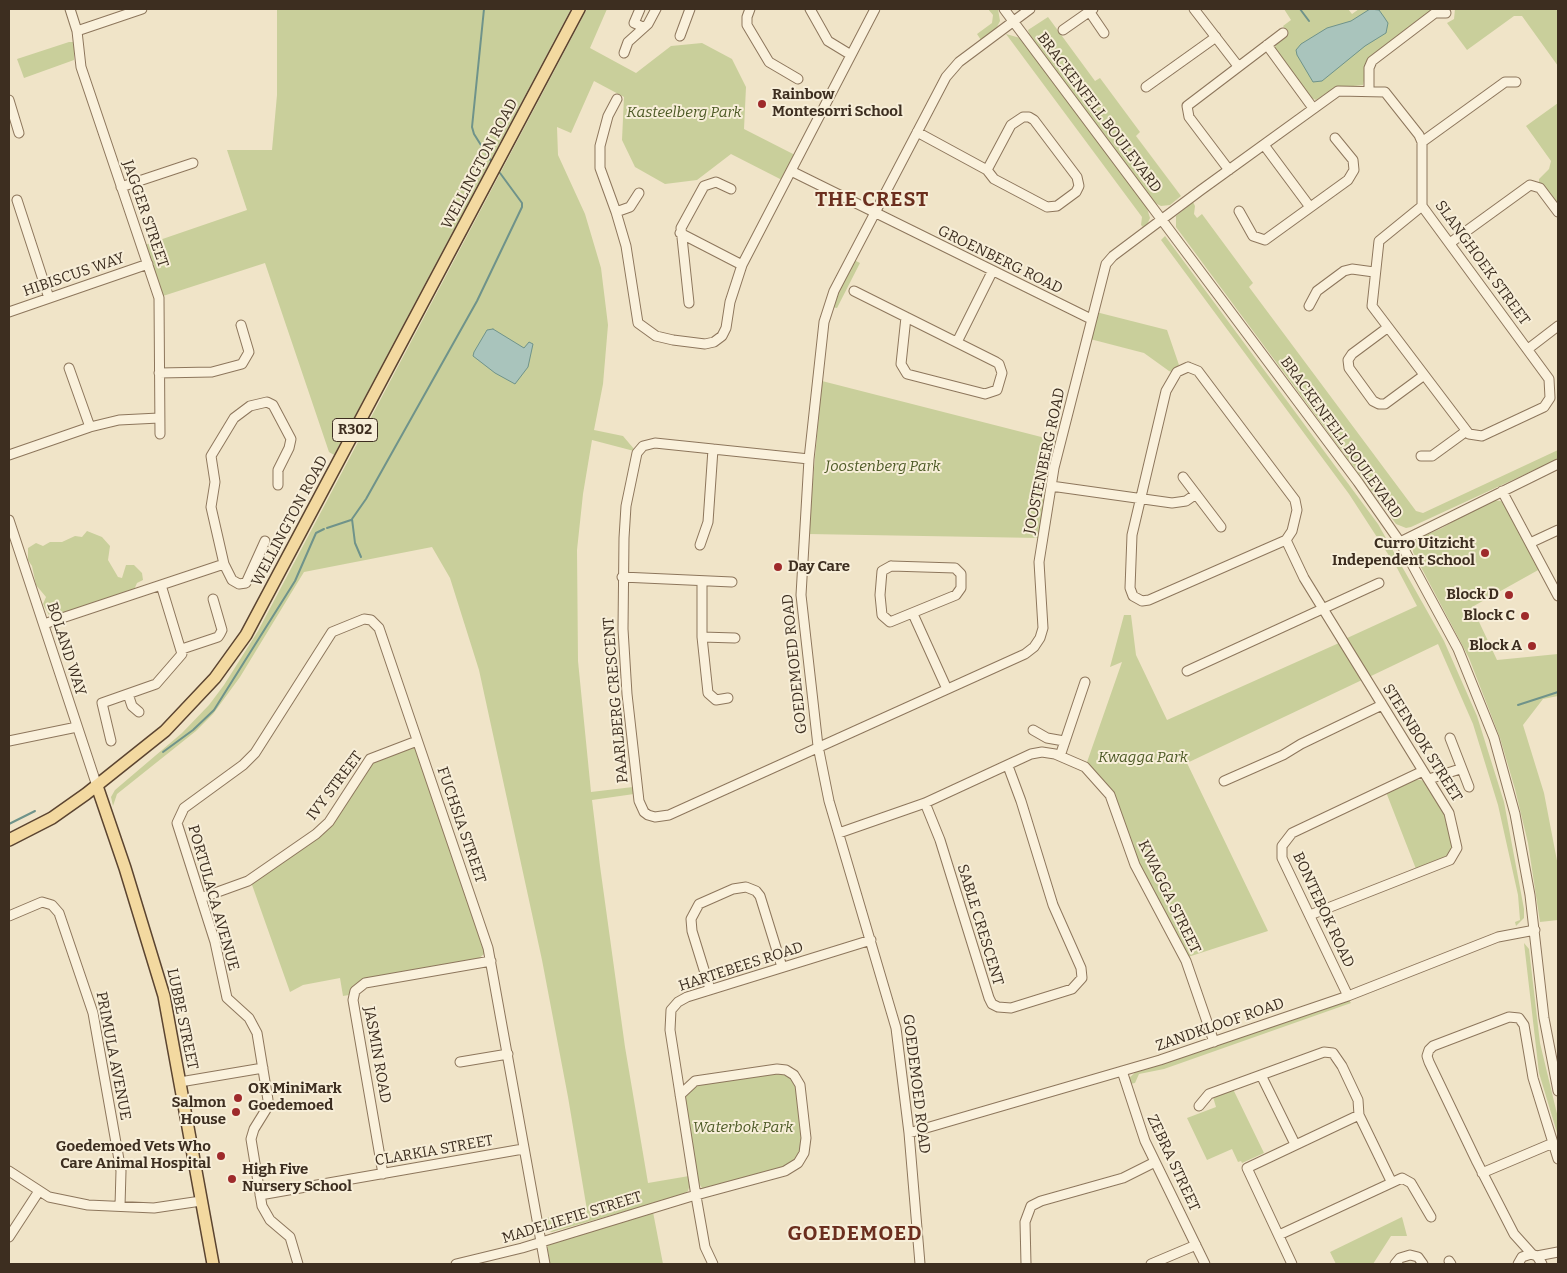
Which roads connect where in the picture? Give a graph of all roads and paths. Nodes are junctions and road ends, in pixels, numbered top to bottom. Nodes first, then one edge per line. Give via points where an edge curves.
1 (70, 9) edge
2 (142, 9) edge
3 (579, 9) edge
4 (640, 9) edge
5 (656, 9) edge
6 (690, 9) edge
7 (750, 9) edge
8 (810, 9) edge
9 (875, 9) edge
10 (1004, 9) edge
11 (1026, 9) edge
12 (1194, 9) edge
13 (1091, 10) edge
14 (1446, 13) dead end
15 (1014, 21) junction
16 (643, 27) junction
17 (77, 30) junction
18 (1063, 30) dead end
19 (1104, 32) dead end
20 (1283, 33) dead end
21 (680, 36) dead end
22 (1216, 38) junction
23 (1267, 45) junction
24 (624, 53) dead end
25 (851, 55) junction
26 (1238, 66) junction
27 (798, 79) dead end
28 (1516, 82) dead end
29 (1146, 88) dead end
30 (1369, 90) junction
31 (617, 99) dead end
32 (9, 100) edge
33 (1313, 108) junction
34 (20, 132) dead end
35 (917, 132) junction
36 (1335, 138) dead end
37 (1422, 142) junction
38 (1264, 145) junction
39 (193, 163) dead end
40 (987, 170) junction
41 (1228, 170) junction
42 (791, 171) junction
43 (122, 187) junction
44 (731, 190) dead end
45 (638, 193) dead end
46 (17, 200) dead end
47 (1422, 206) junction
48 (1310, 207) junction
49 (1239, 211) dead end
50 (616, 212) junction
51 (1558, 212) edge
52 (874, 213) junction
53 (1162, 220) junction
54 (680, 233) junction
55 (1450, 243) junction
56 (148, 264) junction
57 (742, 265) junction
58 (992, 272) junction
59 (1374, 272) junction
60 (854, 291) dead end
61 (49, 298) junction
62 (689, 302) dead end
63 (1309, 306) dead end
64 (9, 312) edge
65 (906, 317) junction
66 (1091, 319) junction
67 (241, 325) dead end
68 (1558, 326) edge
69 (1387, 328) junction
70 (957, 342) junction
71 (1528, 349) junction
72 (69, 368) dead end
73 (159, 373) junction
74 (1423, 376) junction
75 (1554, 402) edge
76 (159, 418) junction
77 (90, 427) junction
78 (1465, 432) junction
79 (160, 434) dead end
80 (713, 449) junction
81 (9, 456) edge
82 (1421, 456) dead end
83 (809, 460) junction
84 (1558, 464) edge
85 (1183, 477) dead end
86 (278, 486) dead end
87 (1051, 486) junction
88 (1502, 490) junction
89 (1196, 494) junction
90 (1141, 497) junction
91 (9, 520) edge
92 (1221, 527) dead end
93 (1558, 530) edge
94 (1286, 540) junction
95 (265, 541) dead end
96 (1400, 542) junction
97 (1530, 543) junction
98 (700, 545) dead end
99 (224, 564) junction
100 (622, 577) junction
101 (702, 581) junction
102 (732, 582) dead end
103 (1379, 583) dead end
104 (161, 585) junction
105 (1558, 596) edge
106 (213, 599) dead end
107 (1322, 609) junction
108 (913, 614) junction
109 (364, 619) joint
110 (44, 624) junction
111 (702, 637) junction
112 (735, 638) dead end
113 (182, 649) junction
114 (1187, 671) dead end
115 (1085, 682) dead end
116 (947, 689) junction
117 (128, 694) junction
118 (728, 698) dead end
119 (1382, 705) junction
120 (139, 712) dead end
121 (77, 727) junction
122 (1033, 730) dead end
123 (1450, 738) dead end
124 (9, 741) edge
125 (112, 741) dead end
126 (417, 741) junction
127 (1064, 741) junction
128 (818, 746) junction
129 (1060, 756) junction
130 (1008, 766) junction
131 (1460, 768) junction
132 (1423, 771) junction
133 (1428, 780) junction
134 (1224, 781) dead end
135 (97, 786) junction
136 (1469, 787) dead end
137 (925, 803) junction
138 (839, 833) junction
139 (9, 840) edge
140 (201, 898) junction
141 (1310, 915) junction
142 (9, 916) edge
143 (1535, 930) junction
144 (871, 940) junction
145 (491, 961) junction
146 (782, 967) junction
147 (710, 989) junction
148 (1348, 996) junction
149 (1214, 1042) junction
150 (508, 1054) junction
151 (460, 1062) dead end
152 (263, 1068) junction
153 (1122, 1071) junction
154 (1261, 1075) junction
155 (180, 1082) junction
156 (1558, 1091) edge
157 (680, 1095) junction
158 (1199, 1106) dead end
159 (1359, 1115) junction
160 (909, 1132) junction
161 (1552, 1143) junction
162 (1295, 1144) junction
163 (523, 1149) junction
164 (1558, 1159) edge
165 (1155, 1162) junction
166 (9, 1172) edge
167 (1482, 1173) junction
168 (383, 1174) junction
169 (1391, 1181) junction
170 (38, 1191) junction
171 (260, 1196) junction
172 (696, 1196) junction
173 (201, 1201) junction
174 (120, 1206) junction
175 (1431, 1216) dead end
176 (1514, 1234) junction
177 (1279, 1235) junction
178 (9, 1236) edge
179 (541, 1242) junction
180 (1196, 1245) junction
181 (1558, 1253) edge
182 (1537, 1258) edge
183 (1518, 1262) edge
184 (213, 1264) edge
185 (298, 1264) edge
186 (456, 1264) edge
187 (545, 1264) edge
188 (713, 1264) edge
189 (920, 1264) edge
190 (1026, 1264) edge
191 (1151, 1264) edge
192 (1205, 1264) edge
193 (1292, 1264) edge
194 (1395, 1264) edge
195 (1423, 1264) edge
196 (1547, 1264) edge

1 - 17 street, JAGGER STREET
2 - 17 street
3 - 135 main road, WELLINGTON ROAD / R302 via 246,635 215,678 182,714
4 - 16 street via 634,23
5 - 16 street
6 - 21 street
7 - 27 street via 747,25 769,62
8 - 25 street via 828,41
9 - 25 street
10 - 15 street, BRACKENFELL BOULEVARD
11 - 15 street, GOEDEMOED ROAD
12 - 22 street
13 - 18 street
13 - 19 street
14 - 30 street via 1435,13 1372,61 1368,68
15 - 35 street, GOEDEMOED ROAD via 954,67
15 - 53 street, BRACKENFELL BOULEVARD
16 - 24 street via 628,42
17 - 43 street, JAGGER STREET via 81,67
20 - 23 street
22 - 26 street
22 - 29 street
23 - 26 street
23 - 33 street
25 - 42 street
26 - 41 street via 1190,102 1186,109
28 - 37 street via 1505,82
30 - 33 street via 1338,91
30 - 37 street via 1388,94
31 - 50 street via 608,116 600,146 600,168
32 - 34 street
33 - 38 street
35 - 40 street
35 - 52 street, GOEDEMOED ROAD
36 - 48 street via 1352,158 1353,174
37 - 47 street, SLANGHOEK STREET
38 - 41 street
38 - 48 street
39 - 43 street
40 - 40 street via 994,179 1049,208 1059,205 1079,186 1078,177 1029,117 1011,125
41 - 53 street, JOOSTENBERG ROAD
42 - 52 street, GROENBERG ROAD
42 - 57 street
43 - 56 street, JAGGER STREET
44 - 54 street via 716,182 704,186
45 - 50 street via 630,207
46 - 61 street
47 - 55 street, SLANGHOEK STREET
47 - 59 street via 1380,239
48 - 49 street via 1262,240 1253,236
50 - 57 street via 626,246 637,320 640,326 656,336 705,344 718,340 726,328 730,302
51 - 55 street via 1540,188 1530,185
52 - 58 street, GROENBERG ROAD
52 - 83 street, GOEDEMOED ROAD via 826,313
53 - 66 street, JOOSTENBERG ROAD via 1106,264
53 - 96 street, BRACKENFELL BOULEVARD
54 - 57 street
54 - 62 street
55 - 71 street, SLANGHOEK STREET
56 - 61 street, HIBISCUS WAY
56 - 73 street, JAGGER STREET via 160,303
58 - 66 street, GROENBERG ROAD
58 - 70 street
59 - 63 street via 1344,271 1317,292
59 - 69 street via 1371,304
60 - 65 street
61 - 64 street, HIBISCUS WAY
65 - 70 street
65 - 70 street via 901,364 904,372 986,394 995,392 1002,375 1001,366
66 - 87 street, JOOSTENBERG ROAD
67 - 73 street via 249,352 242,364 212,372
68 - 71 street
69 - 74 street
69 - 74 street via 1349,358 1349,368 1363,388 1375,402 1385,404
71 - 75 street, SLANGHOEK STREET via 1550,380
72 - 77 street
73 - 76 street, JAGGER STREET
74 - 78 street
75 - 78 street via 1482,436
76 - 77 street via 119,420
76 - 79 street, JAGGER STREET
77 - 81 street
78 - 82 street via 1432,456
80 - 83 street, PAARLBERG CRESCENT
80 - 98 street via 708,522
80 - 100 street, PAARLBERG CRESCENT via 651,443 639,450 626,506
83 - 128 street, GOEDEMOED ROAD via 801,595
84 - 88 street
85 - 89 street
86 - 99 street via 278,470 291,439 272,405 267,402 250,406 234,418 211,456 215,482 211,507
87 - 90 street
87 - 116 street, JOOSTENBERG ROAD via 1039,562 1043,622 1040,638 1025,654
88 - 96 street
88 - 97 street
89 - 90 street via 1186,501 1172,503
89 - 92 street
90 - 94 street via 1131,544 1130,588 1133,596 1142,601
90 - 94 street via 1168,388 1178,370 1192,367 1295,500 1297,513
91 - 110 street, BOLAND WAY
93 - 97 street
94 - 107 street, STEENBOK STREET
95 - 99 street via 246,583 232,580
96 - 143 street, BRACKENFELL BOULEVARD via 1458,649 1494,738 1519,831
97 - 105 street
99 - 104 street
100 - 101 street
100 - 128 street, PAARLBERG CRESCENT via 626,686 639,801 644,812 655,817 669,814
101 - 102 street
101 - 111 street
103 - 107 street
104 - 110 street
104 - 113 street
106 - 113 street via 220,634
107 - 114 street
107 - 119 street, STEENBOK STREET
108 - 108 street via 893,623 884,618 880,595 885,568 959,570 962,586 958,593
108 - 116 street
109 - 126 street, FUCHSIA STREET via 371,620 379,628
109 - 140 street, PORTULACA AVENUE via 332,632 249,760 180,814 177,829
110 - 121 street, BOLAND WAY
111 - 112 street
111 - 118 street via 708,693 713,699
113 - 117 street via 181,657 160,682
115 - 127 street
116 - 128 street, JOOSTENBERG ROAD
117 - 120 street via 132,706
117 - 125 street via 102,703
119 - 132 street, STEENBOK STREET
119 - 134 street
121 - 124 street
121 - 135 street, BOLAND WAY
122 - 127 street via 1047,738
123 - 131 street
126 - 140 street, IVY STREET via 370,759 328,822 316,834 248,881
126 - 145 street, FUCHSIA STREET
127 - 129 street
128 - 138 street, GOEDEMOED ROAD via 822,775
129 - 130 street, KWAGGA STREET via 1042,752 1031,754
129 - 149 street, KWAGGA STREET via 1085,767 1110,796 1135,865 1186,961
130 - 137 street, KWAGGA STREET
130 - 137 street, SABLE CRESCENT via 1053,905 1080,968 1082,978 1072,989 1010,1008 992,1004
131 - 133 street
131 - 136 street
132 - 133 street, STEENBOK STREET
132 - 141 street, BONTEBOK ROAD via 1297,831 1285,840 1282,858
133 - 141 street, STEENBOK STREET via 1452,819 1457,848 1453,858
135 - 139 main road, WELLINGTON ROAD / R302 via 52,818
135 - 155 main road, LUBBE STREET via 158,971
137 - 138 street, KWAGGA STREET
138 - 144 street, GOEDEMOED ROAD
140 - 152 street, PORTULACA AVENUE via 227,998 253,1022
141 - 148 street, BONTEBOK ROAD
142 - 174 street, PRIMULA AVENUE via 42,902 52,905 60,913 93,1013 121,1171
143 - 148 street, ZANDKLOOF ROAD via 1498,936
143 - 156 street, BRACKENFELL BOULEVARD via 1547,1035
144 - 146 street, HARTEBEES ROAD
144 - 160 street, GOEDEMOED ROAD via 896,1028
145 - 150 street, FUCHSIA STREET
145 - 168 street, JASMIN ROAD via 365,983 354,990 353,1000
146 - 147 street, HARTEBEES ROAD
146 - 147 street via 760,896 746,887 733,889 699,904 691,919
147 - 157 street, HARTEBEES ROAD via 682,999 674,1005 669,1016
148 - 149 street, ZANDKLOOF ROAD
149 - 153 street, ZANDKLOOF ROAD
150 - 151 street
150 - 163 street, FUCHSIA STREET
152 - 155 street
152 - 171 street, PORTULACA AVENUE via 268,1104 251,1140
153 - 160 street, ZANDKLOOF ROAD
153 - 165 street, ZEBRA STREET via 1137,1121
154 - 158 street via 1209,1094
154 - 159 street via 1330,1052 1337,1056 1358,1100
154 - 162 street
155 - 173 main road, LUBBE STREET
157 - 172 street, HARTEBEES ROAD
157 - 172 street, MADELIEFIE STREET via 695,1081 777,1069 791,1072 800,1086 806,1143 802,1158 790,1169
159 - 162 street
159 - 169 street
160 - 189 street, GOEDEMOED ROAD
161 - 164 street
161 - 167 street
161 - 167 street via 1533,1078 1524,1025 1519,1018 1509,1017 1434,1046 1427,1059
162 - 177 street via 1246,1168
163 - 168 street, CLARKIA STREET
163 - 179 street, FUCHSIA STREET
165 - 180 street, ZEBRA STREET
165 - 190 street via 1123,1178 1031,1206 1025,1222
166 - 170 street
167 - 176 street
168 - 171 street, CLARKIA STREET
169 - 175 street via 1402,1178 1409,1181
169 - 177 street
170 - 174 street via 59,1200
170 - 178 street
171 - 185 street, PORTULACA AVENUE via 266,1215 292,1241
172 - 179 street, MADELIEFIE STREET
172 - 188 street, HARTEBEES ROAD via 705,1247
173 - 174 street via 154,1208
173 - 184 main road, LUBBE STREET
176 - 182 street
176 - 183 street
177 - 193 street
179 - 186 street, MADELIEFIE STREET
179 - 187 street, FUCHSIA STREET
180 - 191 street
180 - 192 street, ZEBRA STREET
181 - 182 street
181 - 196 street
182 - 183 street via 1526,1255
194 - 195 street via 1400,1258 1410,1255 1418,1257

